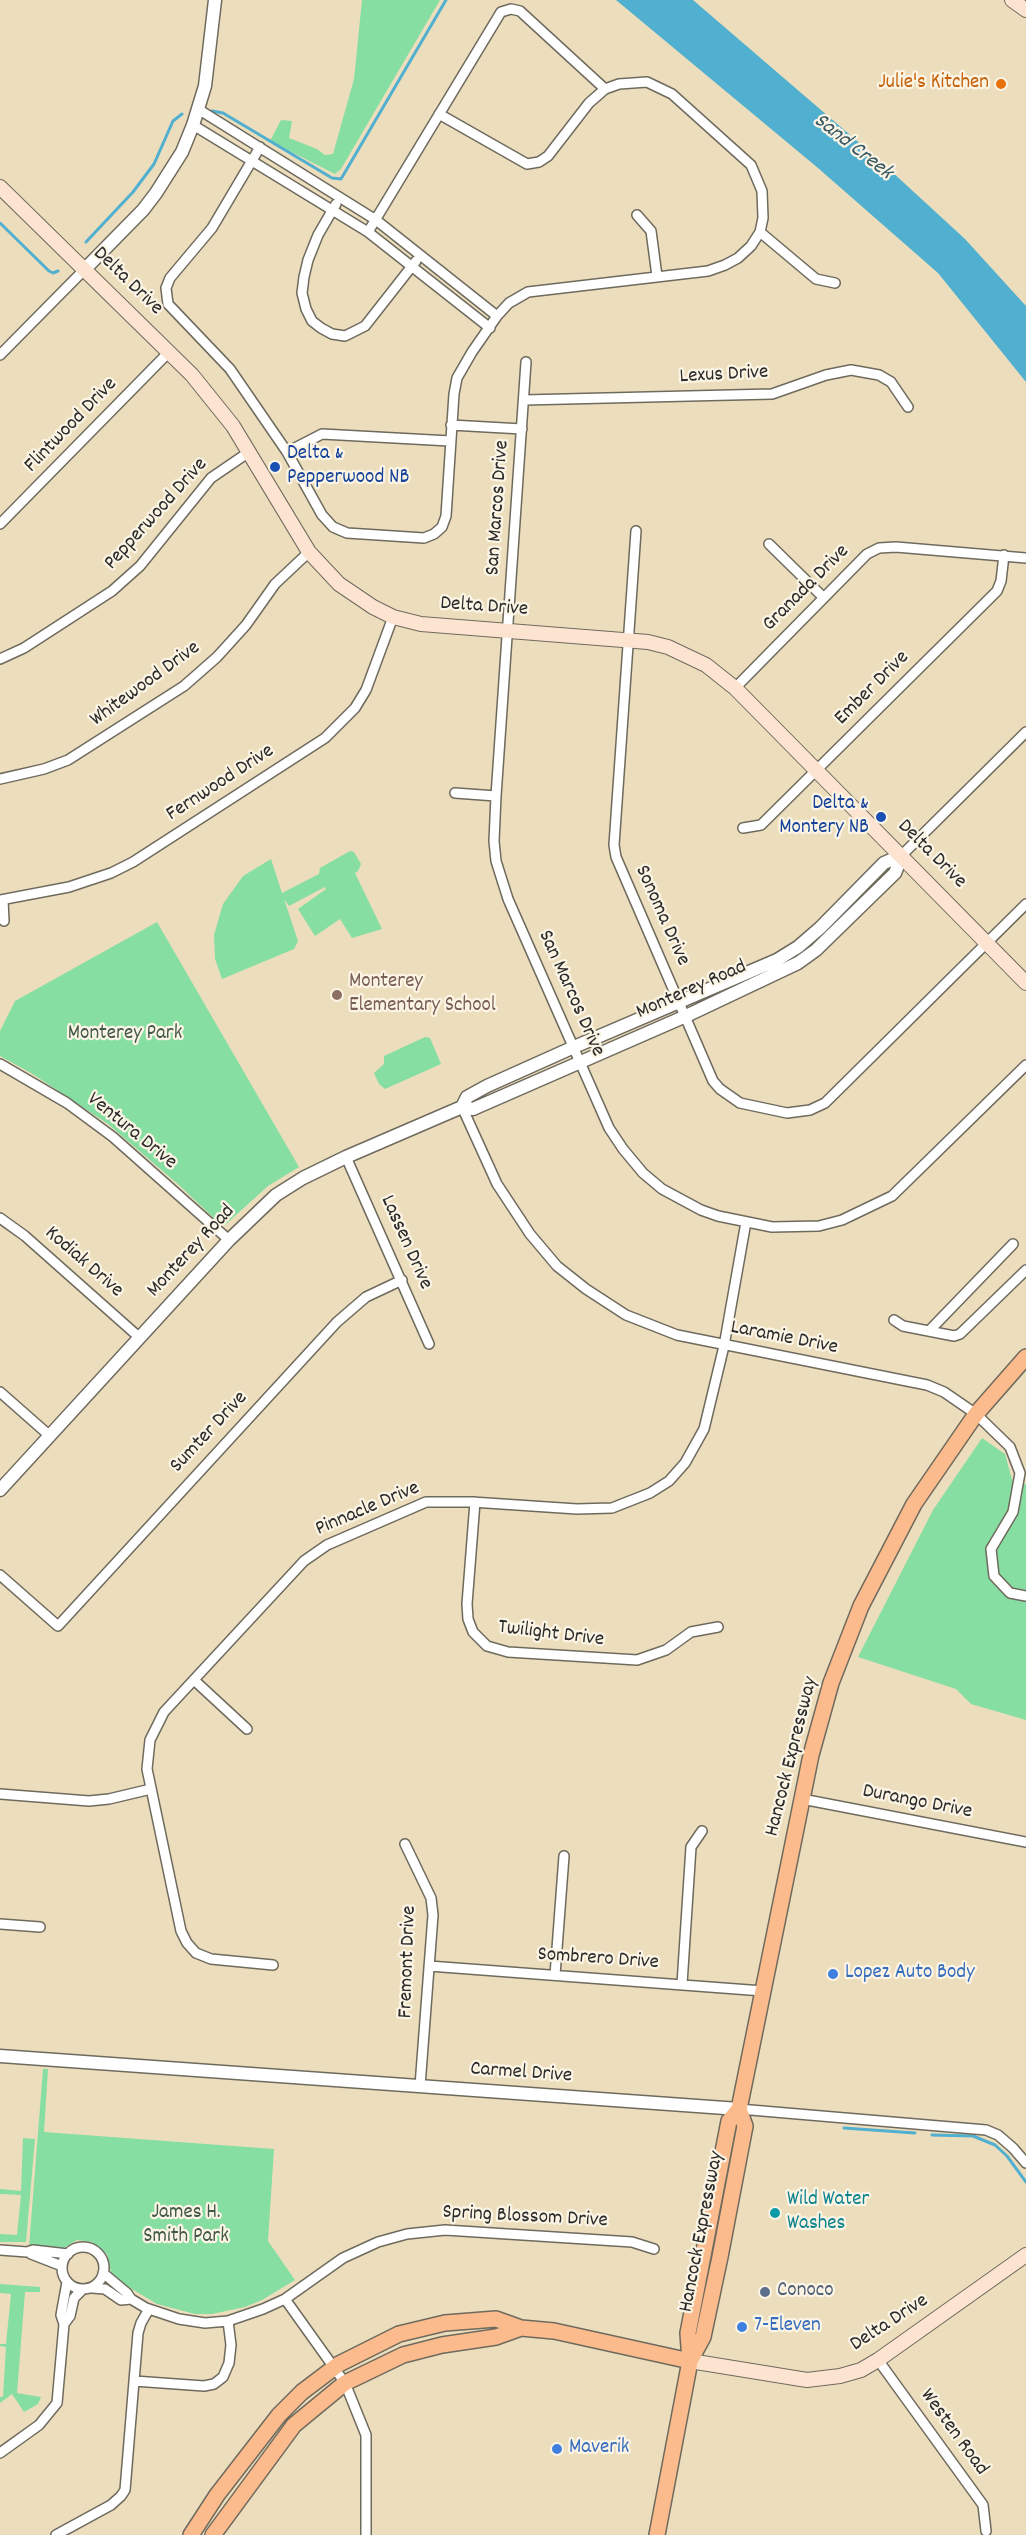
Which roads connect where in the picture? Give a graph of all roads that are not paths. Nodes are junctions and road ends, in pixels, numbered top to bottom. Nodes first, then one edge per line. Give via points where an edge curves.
1 (215, 0) edge
2 (1012, 0) edge
3 (1026, 10) edge
4 (605, 89) junction
5 (198, 109) junction
6 (439, 114) junction
7 (193, 125) junction
8 (260, 147) junction
9 (252, 159) junction
10 (0, 187) edge
11 (340, 198) junction
12 (333, 208) junction
13 (637, 215) dead end
14 (376, 219) junction
15 (368, 232) junction
16 (760, 232) junction
17 (421, 254) junction
18 (412, 266) junction
19 (84, 270) junction
20 (657, 276) junction
21 (835, 283) dead end
22 (497, 316) junction
23 (490, 328) junction
24 (169, 352) junction
25 (0, 355) edge
26 (526, 362) dead end
27 (524, 400) junction
28 (908, 407) dead end
29 (451, 425) junction
30 (522, 429) junction
31 (450, 441) junction
32 (249, 452) junction
33 (287, 452) junction
34 (0, 524) edge
35 (636, 531) dead end
36 (769, 544) dead end
37 (309, 552) junction
38 (1004, 555) junction
39 (1026, 558) edge
40 (824, 597) junction
41 (393, 617) junction
42 (508, 631) junction
43 (628, 640) junction
44 (0, 659) edge
45 (735, 688) junction
46 (1026, 732) edge
47 (816, 771) junction
48 (0, 778) edge
49 (455, 793) dead end
50 (496, 796) junction
51 (742, 828) dead end
52 (902, 855) junction
53 (1, 900) edge
54 (1026, 904) edge
55 (4, 921) dead end
56 (987, 943) junction
57 (1026, 983) edge
58 (679, 1002) junction
59 (686, 1016) junction
60 (574, 1047) junction
61 (579, 1061) junction
62 (0, 1064) edge
63 (1026, 1065) edge
64 (462, 1107) junction
65 (346, 1156) junction
66 (0, 1218) edge
67 (746, 1222) junction
68 (229, 1240) junction
69 (1013, 1244) dead end
70 (1026, 1270) edge
71 (402, 1280) junction
72 (894, 1320) dead end
73 (928, 1331) junction
74 (140, 1338) junction
75 (429, 1344) dead end
76 (723, 1346) junction
77 (1026, 1357) edge
78 (0, 1392) edge
79 (976, 1414) junction
80 (50, 1436) junction
81 (0, 1490) edge
82 (475, 1502) junction
83 (0, 1575) edge
84 (1026, 1596) edge
85 (718, 1628) dead end
86 (194, 1680) junction
87 (247, 1729) dead end
88 (151, 1789) junction
89 (0, 1794) edge
90 (802, 1798) junction
91 (702, 1831) dead end
92 (1026, 1842) edge
93 (405, 1844) dead end
94 (564, 1856) dead end
95 (0, 1924) edge
96 (40, 1927) dead end
97 (273, 1965) dead end
98 (429, 1966) junction
99 (555, 1975) junction
100 (682, 1984) junction
101 (763, 1991) junction
102 (0, 2056) edge
103 (420, 2086) junction
104 (739, 2109) junction
105 (1026, 2163) edge
106 (654, 2249) dead end
107 (0, 2250) edge
108 (27, 2252) junction
109 (68, 2254) junction
110 (1026, 2255) edge
111 (62, 2266) junction
112 (103, 2273) junction
113 (67, 2282) junction
114 (88, 2288) junction
115 (285, 2299) junction
116 (131, 2300) junction
117 (149, 2309) junction
118 (228, 2320) junction
119 (64, 2324) junction
120 (521, 2328) junction
121 (878, 2360) junction
122 (690, 2361) junction
123 (333, 2368) junction
124 (134, 2381) junction
125 (345, 2383) junction
126 (0, 2452) edge
127 (239, 2466) junction
128 (236, 2502) junction
129 (986, 2531) dead end
130 (56, 2535) edge
131 (191, 2535) edge
132 (213, 2535) edge
133 (366, 2535) edge
134 (657, 2535) edge

1 - 5 street via 209,62
2 - 3 main road
4 - 6 street via 589,103 548,156 527,164
4 - 6 street via 520,11 510,9 501,12
4 - 16 street via 634,82 660,87 751,165 762,191
5 - 7 street
5 - 8 street
6 - 14 street
7 - 9 street
7 - 19 street via 182,152 156,193
8 - 9 street
8 - 11 street
9 - 12 street
9 - 33 street via 212,228 170,278 165,297 172,311 230,369
10 - 19 main road, Delta Drive
11 - 12 street
11 - 14 street
12 - 15 street
12 - 18 street via 308,260 302,293 312,321 321,328 345,336 365,326
13 - 20 street via 651,231
14 - 15 street
14 - 17 street
15 - 18 street
16 - 20 street via 744,252 725,265 708,271
16 - 21 street via 816,279
17 - 18 street
17 - 22 street
18 - 23 street
19 - 24 main road, Delta Drive
19 - 25 street
20 - 22 street via 528,292
22 - 23 street
23 - 29 street via 457,378
24 - 32 main road, Delta Drive via 213,400
24 - 34 street, Flintwood Drive
26 - 27 street, San Marcos Drive
27 - 28 street, Lexus Drive via 772,393 851,370 879,375 891,382
27 - 30 street, San Marcos Drive
29 - 30 street
29 - 31 street
30 - 42 street, San Marcos Drive
31 - 33 street via 322,434
31 - 33 street via 446,516 442,526 424,538 347,533 333,526 322,515
32 - 37 main road, Delta Drive
32 - 44 street, Pepperwood Drive via 211,478 140,566 112,591 24,648
35 - 43 street, Sonoma Drive
36 - 40 street
37 - 41 main road, Delta Drive via 339,584
37 - 48 street, Whitewood Drive via 275,584 217,657 184,686 68,760
38 - 39 street, Granada Drive
38 - 40 street, Granada Drive via 879,548 867,554
38 - 47 street, Ember Drive via 997,591
40 - 45 street, Granada Drive
41 - 42 main road, Delta Drive via 421,624
41 - 53 street, Fernwood Drive via 356,708 325,738 111,873 69,887
42 - 43 main road, Delta Drive
42 - 50 street, San Marcos Drive
43 - 45 main road, Delta Drive via 689,655
43 - 58 street, Sonoma Drive via 614,845
45 - 47 main road, Delta Drive
46 - 52 street, Monterey Road
47 - 51 street, Ember Drive via 761,825
47 - 52 main road, Delta Drive
49 - 50 street
50 - 60 street, San Marcos Drive via 494,841 500,877
52 - 56 main road, Delta Drive
52 - 58 street, Monterey Road via 884,863 798,947
52 - 59 street, Monterey Road via 895,873 816,950 798,963
53 - 55 street
54 - 56 street, Sonoma Drive
56 - 57 main road, Delta Drive
56 - 59 street, Sonoma Drive via 825,1103 810,1110 787,1113 754,1107 720,1089
58 - 59 street, Sonoma Drive
58 - 60 street, Monterey Road
59 - 61 street, Monterey Road
60 - 61 street, San Marcos Drive
60 - 64 street, Monterey Road via 467,1097
61 - 64 street, Monterey Road via 473,1109
61 - 67 street, San Marcos Drive via 609,1128 643,1173 681,1201
62 - 68 street, Ventura Drive via 67,1103 112,1137
63 - 67 street, San Marcos Drive via 911,1179 869,1210 819,1226 795,1228
64 - 65 street, Monterey Road
64 - 76 street, Laramie Drive via 497,1184 557,1266 626,1315 677,1335
65 - 68 street, Monterey Road via 276,1195
65 - 71 street, Lassen Drive
66 - 74 street, Kodiak Drive
67 - 76 street, Pinnacle Drive
68 - 74 street, Monterey Road
69 - 73 street
70 - 73 street via 960,1334
71 - 75 street, Lassen Drive
71 - 83 street, Sumter Drive via 366,1297 337,1322 58,1626
72 - 73 street
74 - 80 street, Monterey Road
76 - 79 street, Laramie Drive via 927,1385
76 - 82 street, Pinnacle Drive via 705,1429 685,1463 650,1494 628,1504 593,1509
77 - 79 main road, Hancock Expressway
78 - 80 street
79 - 84 street, Laramie Drive via 1010,1447 1020,1473 1013,1512 991,1549 993,1576 1010,1593
79 - 90 main road, Hancock Expressway via 914,1504 861,1606 824,1705
80 - 81 street, Monterey Road
82 - 85 street, Twilight Drive via 468,1619 473,1632 487,1646 508,1652 637,1660 666,1650 691,1632
82 - 86 street, Pinnacle Drive via 426,1502 314,1552
86 - 87 street
86 - 88 street, Pinnacle Drive via 164,1712 150,1740 147,1769
88 - 89 street via 89,1801
88 - 97 street, Pinnacle Drive via 180,1930 187,1943 196,1953 211,1959
90 - 92 street, Durango Drive
90 - 101 main road, Hancock Expressway
91 - 100 street via 691,1847
93 - 98 street, Fremont Drive via 431,1898
94 - 99 street
95 - 96 street
98 - 99 street, Sombrero Drive
98 - 103 street, Fremont Drive
99 - 100 street, Sombrero Drive
100 - 101 street, Sombrero Drive
101 - 104 main road, Hancock Expressway
102 - 103 street, Carmel Drive
103 - 104 street, Carmel Drive
104 - 105 street, Carmel Drive via 986,2130 998,2135
104 - 122 main road, Hancock Expressway via 745,2126 720,2257 703,2337
106 - 115 street, Spring Blossom Drive via 629,2242 445,2229 421,2232 393,2237 343,2258
107 - 108 street
108 - 109 street
108 - 111 street
109 - 111 street
109 - 112 street via 81,2247 89,2248 102,2259
110 - 121 main road, Delta Drive
111 - 113 street
112 - 114 street via 100,2282
112 - 116 street, Spring Blossom Drive
113 - 114 street via 74,2288
113 - 119 street
114 - 116 street, Spring Blossom Drive via 105,2289 121,2300
114 - 119 street via 74,2298
115 - 118 street, Spring Blossom Drive
115 - 123 street
116 - 117 street, Spring Blossom Drive
117 - 118 street, Spring Blossom Drive via 205,2323
117 - 124 street via 138,2333
118 - 124 street via 229,2363 223,2377 214,2384
119 - 126 street via 57,2403 39,2425
120 - 122 main road via 554,2331
120 - 123 main road via 496,2319 424,2327 376,2344
120 - 125 main road via 496,2337 403,2355
121 - 122 main road, Delta Drive via 840,2376 807,2380
121 - 129 street, Westen Road via 983,2505
122 - 134 main road, Hancock Expressway
123 - 125 street
123 - 127 main road via 279,2415
124 - 130 street via 125,2490 111,2505
125 - 128 main road via 294,2425
125 - 133 street via 366,2435
127 - 128 main road via 230,2492
127 - 131 main road
128 - 132 main road

